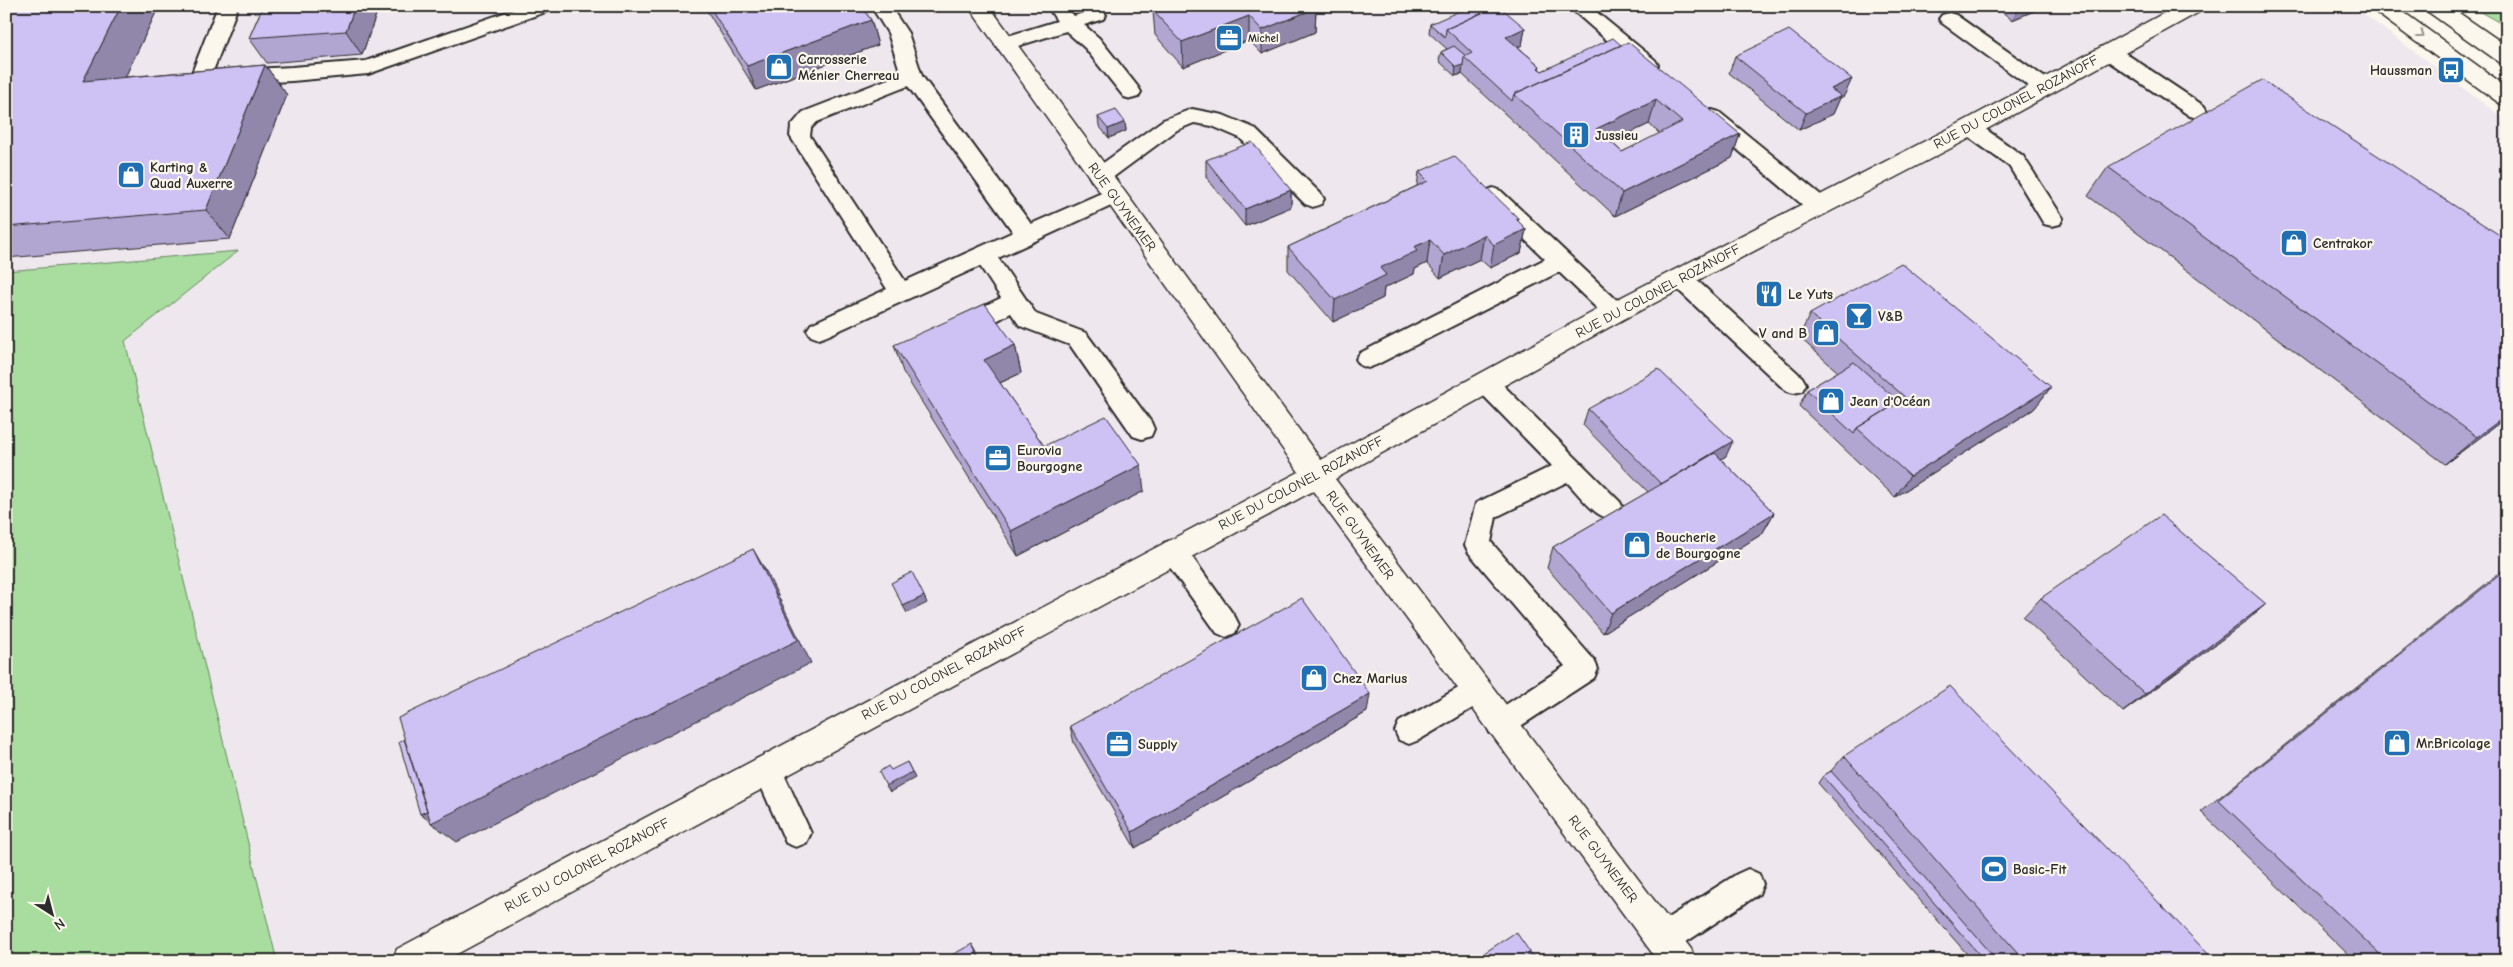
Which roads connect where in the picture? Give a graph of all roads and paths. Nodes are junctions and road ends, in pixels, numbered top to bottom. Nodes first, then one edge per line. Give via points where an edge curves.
1 (228, 6) edge
2 (544, 6) edge
3 (880, 6) edge
4 (978, 6) edge
5 (1056, 6) edge
6 (1577, 6) edge
7 (2194, 6) edge
8 (2381, 6) edge
9 (2434, 6) edge
10 (1096, 15) dead end
11 (1949, 19) dead end
12 (1069, 24) junction
13 (1005, 44) junction
14 (2109, 52) junction
15 (2507, 57) edge
16 (912, 77) junction
17 (1667, 80) edge
18 (2044, 87) junction
19 (1131, 92) dead end
20 (2507, 98) edge
21 (1697, 104) edge
22 (2197, 111) dead end
23 (1970, 128) junction
24 (1100, 176) junction
25 (1479, 183) edge
26 (1114, 196) junction
27 (1313, 199) dead end
28 (1819, 206) junction
29 (2052, 218) dead end
30 (1027, 235) junction
31 (984, 255) junction
32 (1561, 261) junction
33 (1680, 278) junction
34 (901, 293) junction
35 (1015, 302) junction
36 (1615, 312) junction
37 (819, 330) dead end
38 (939, 337) edge
39 (1368, 359) dead end
40 (1486, 382) junction
41 (1794, 384) dead end
42 (1142, 430) dead end
43 (1570, 469) junction
44 (1316, 475) junction
45 (1611, 510) dead end
46 (1173, 551) junction
47 (1226, 625) dead end
48 (1476, 691) junction
49 (1500, 724) junction
50 (1409, 731) dead end
51 (768, 768) junction
52 (796, 833) dead end
53 (1748, 884) dead end
54 (1671, 950) edge
55 (409, 961) edge

1 - 2 lane via 200,78 368,67
3 - 16 lane via 898,33
4 - 13 street, RUE GUYNEMER
5 - 12 lane
6 - 17 lane
7 - 14 street, RUE DU COLONEL ROZANOFF
8 -> 20 street
9 - 15 street
10 - 12 lane
11 - 18 lane
12 - 13 lane
12 - 19 lane via 1092,43
13 - 24 street, RUE GUYNEMER
14 - 18 street, RUE DU COLONEL ROZANOFF
14 - 22 lane
16 - 30 lane
16 - 34 lane via 810,116 801,126 800,136
18 - 23 street, RUE DU COLONEL ROZANOFF
21 - 28 lane
23 - 28 street, RUE DU COLONEL ROZANOFF
23 - 29 lane via 2016,161
24 - 26 street, RUE GUYNEMER
24 - 27 lane via 1170,125 1192,116 1216,120 1247,133
25 - 32 lane
26 - 30 lane
26 - 44 street, RUE GUYNEMER
28 - 33 street, RUE DU COLONEL ROZANOFF
30 - 31 lane
31 - 34 lane
31 - 35 lane
32 - 36 lane
32 - 39 lane
33 - 36 street, RUE DU COLONEL ROZANOFF
33 - 41 lane
34 - 37 lane
35 - 38 lane
35 - 42 lane via 1028,320 1078,338
36 - 40 street, RUE DU COLONEL ROZANOFF
40 - 43 lane
40 - 44 street, RUE DU COLONEL ROZANOFF
43 - 45 lane
43 - 49 lane via 1485,511 1478,545 1584,670
44 - 46 street, RUE DU COLONEL ROZANOFF
44 - 48 street, RUE GUYNEMER
46 - 47 lane
46 - 51 street, RUE DU COLONEL ROZANOFF
48 - 49 street, RUE GUYNEMER
48 - 50 lane
49 - 54 street, RUE GUYNEMER
51 - 52 lane
51 - 55 street, RUE DU COLONEL ROZANOFF
53 - 54 lane

